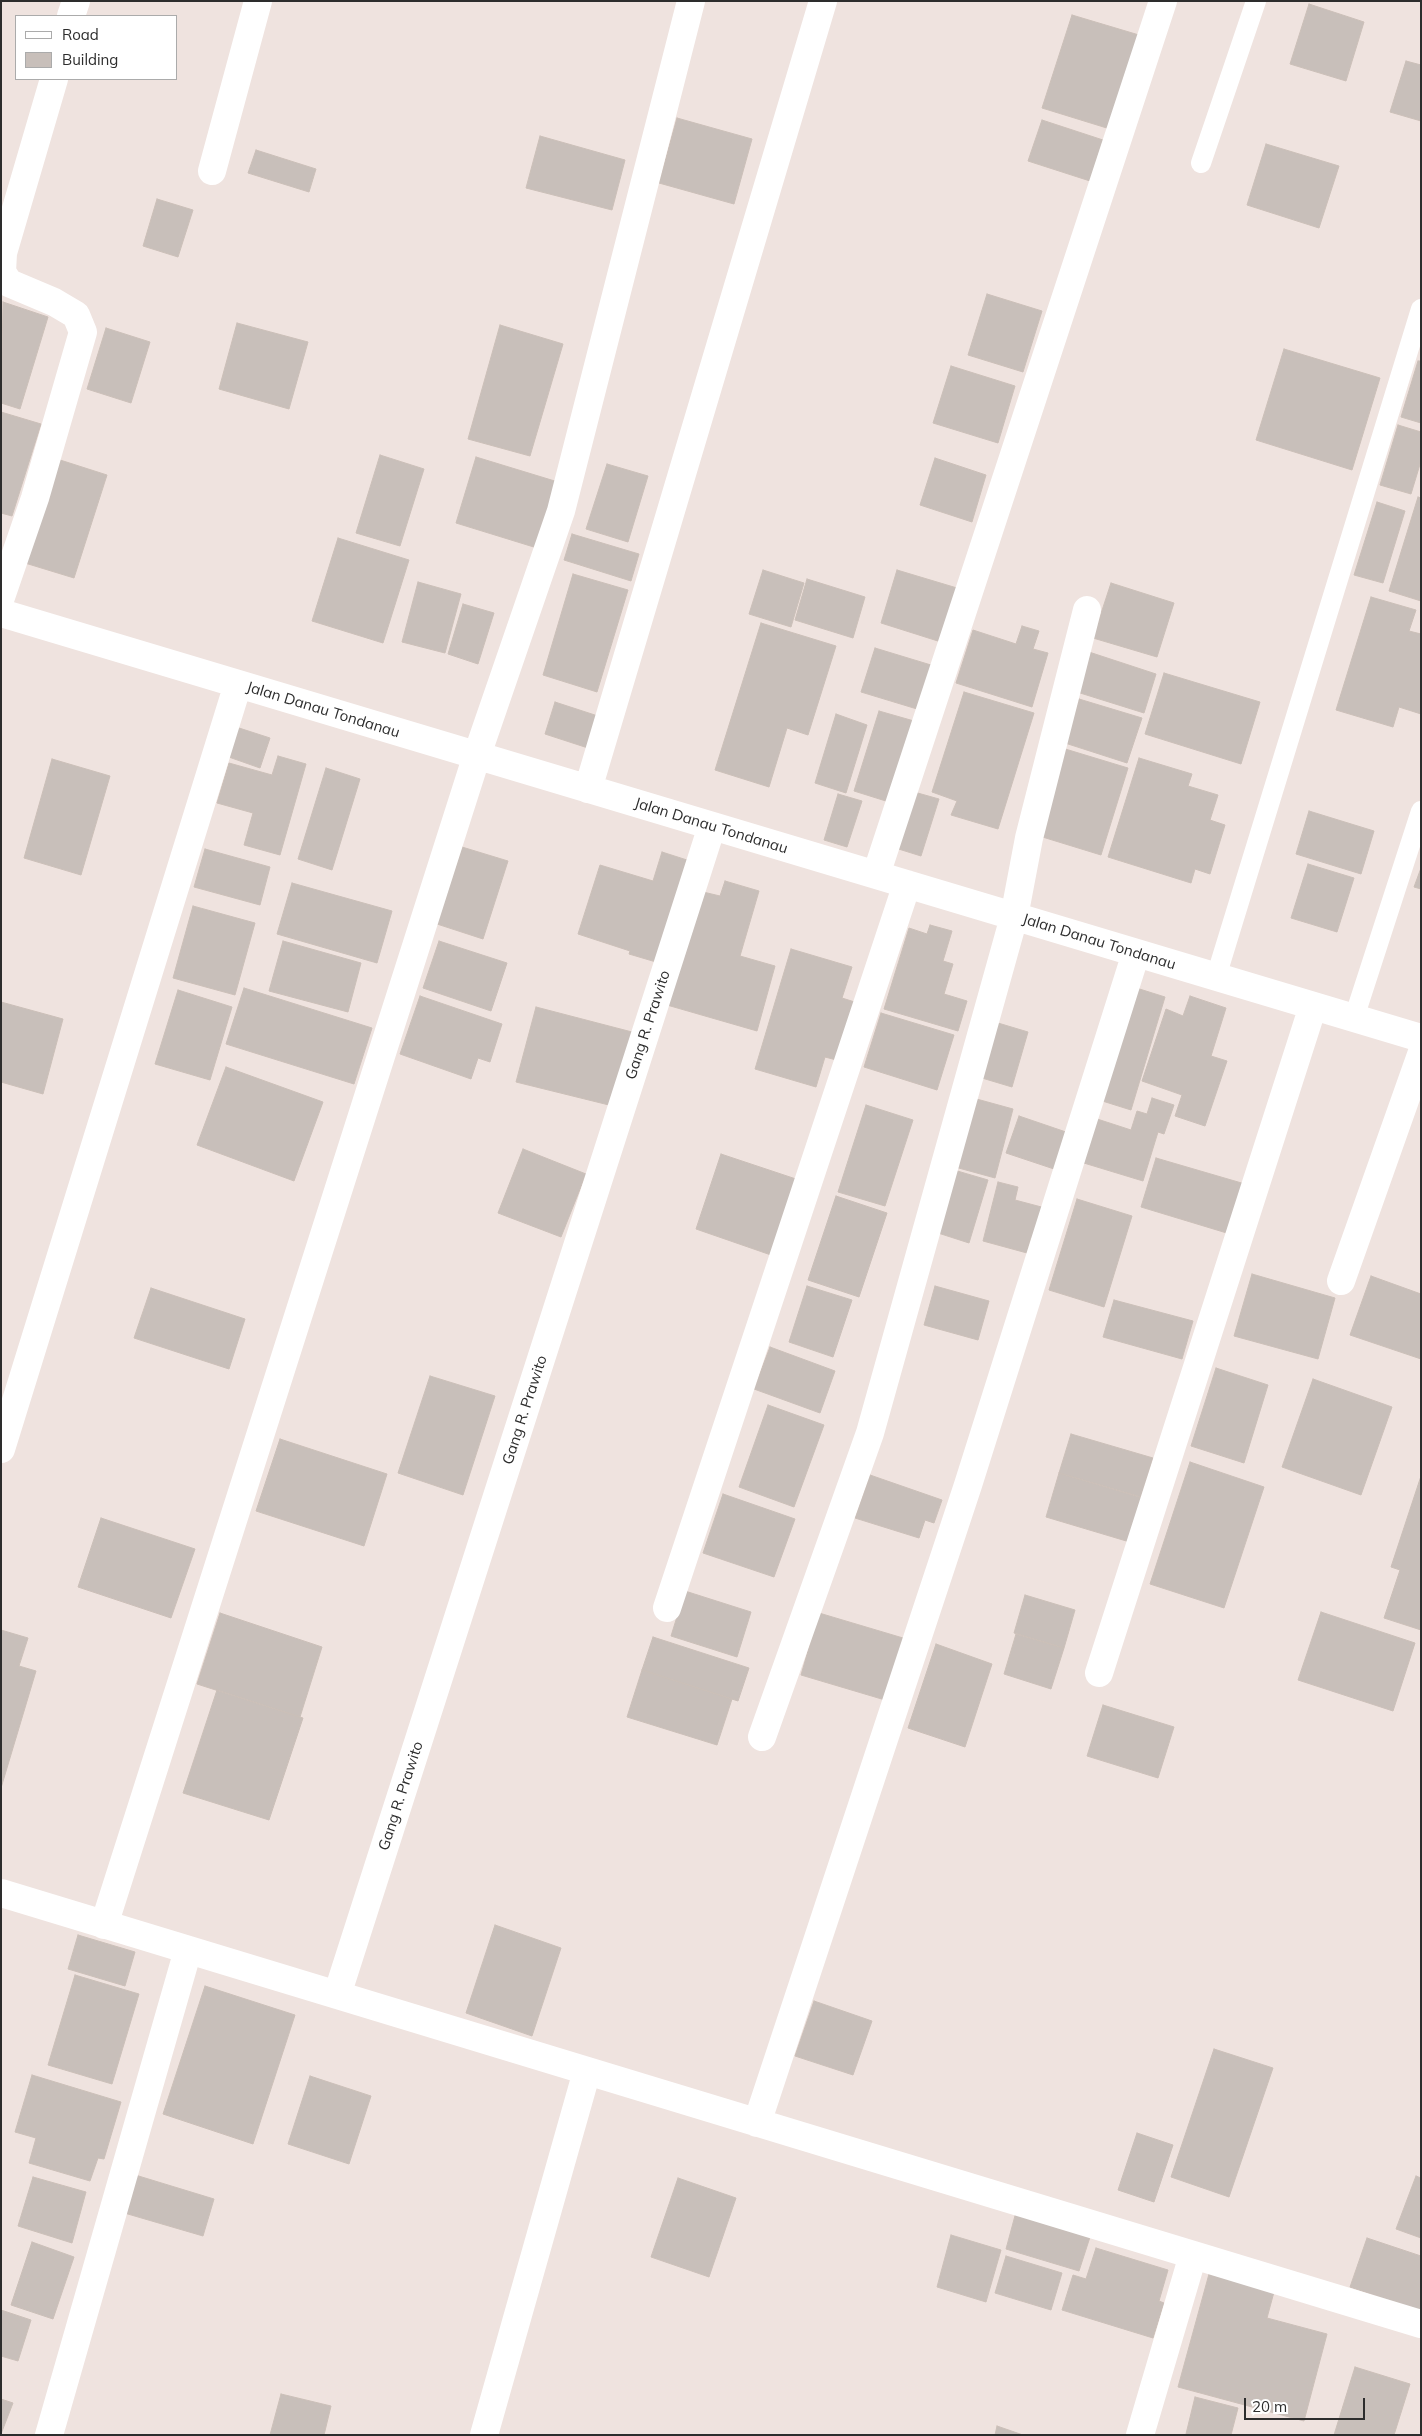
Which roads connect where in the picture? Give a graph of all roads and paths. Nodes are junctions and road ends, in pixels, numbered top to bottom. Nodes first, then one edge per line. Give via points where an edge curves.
1 (76, 1) edge
2 (258, 1) edge
3 (691, 1) edge
4 (823, 1) edge
5 (1164, 1) edge
6 (1256, 1) edge
7 (71, 15) edge
8 (54, 80) edge
9 (1202, 164) dead end
10 (212, 171) dead end
11 (1421, 309) edge
12 (1, 597) edge
13 (1087, 610) dead end
14 (1, 613) edge
15 (238, 684) junction
16 (477, 755) junction
17 (588, 789) junction
18 (1421, 812) edge
19 (712, 826) junction
20 (876, 875) junction
21 (907, 884) junction
22 (1014, 916) junction
23 (1136, 953) junction
24 (1216, 977) junction
25 (1313, 1006) junction
26 (1354, 1018) junction
27 (1421, 1038) edge
28 (1421, 1056) edge
29 (1341, 1280) dead end
30 (1, 1449) edge
31 (667, 1608) dead end
32 (1099, 1673) dead end
33 (762, 1737) dead end
34 (1, 1894) edge
35 (104, 1924) junction
36 (188, 1950) junction
37 (338, 1995) junction
38 (587, 2071) junction
39 (757, 2123) junction
40 (1193, 2255) junction
41 (1421, 2324) edge
42 (50, 2435) edge
43 (484, 2435) edge
44 (1140, 2435) edge

1 - 7 street
2 - 10 street
3 - 16 street via 561,511
4 - 17 street
5 - 20 street
6 - 9 lane
8 - 12 street via 4,253 2,272 9,283 54,302 76,316 83,332
11 - 24 lane
13 - 22 street via 1029,838
14 - 15 street, Jalan Danau Tondanau
15 - 16 street, Jalan Danau Tondanau
15 - 30 street
16 - 17 street, Jalan Danau Tondanau
16 - 35 street
17 - 19 street, Jalan Danau Tondanau
18 - 26 lane
19 - 20 street, Jalan Danau Tondanau
19 - 37 street, Gang R. Prawito
20 - 21 street, Jalan Danau Tondanau
21 - 22 street, Jalan Danau Tondanau
21 - 31 street
22 - 23 street, Jalan Danau Tondanau
22 - 33 street via 870,1433
23 - 24 street, Jalan Danau Tondanau
23 - 39 street via 965,1494
24 - 25 street, Jalan Danau Tondanau
25 - 26 street, Jalan Danau Tondanau
25 - 32 street
26 - 27 street, Jalan Danau Tondanau
28 - 29 street
34 - 35 street
35 - 36 street
36 - 37 street
36 - 42 street
37 - 38 street
38 - 39 street
38 - 43 street
39 - 40 street
40 - 41 street
40 - 44 street

